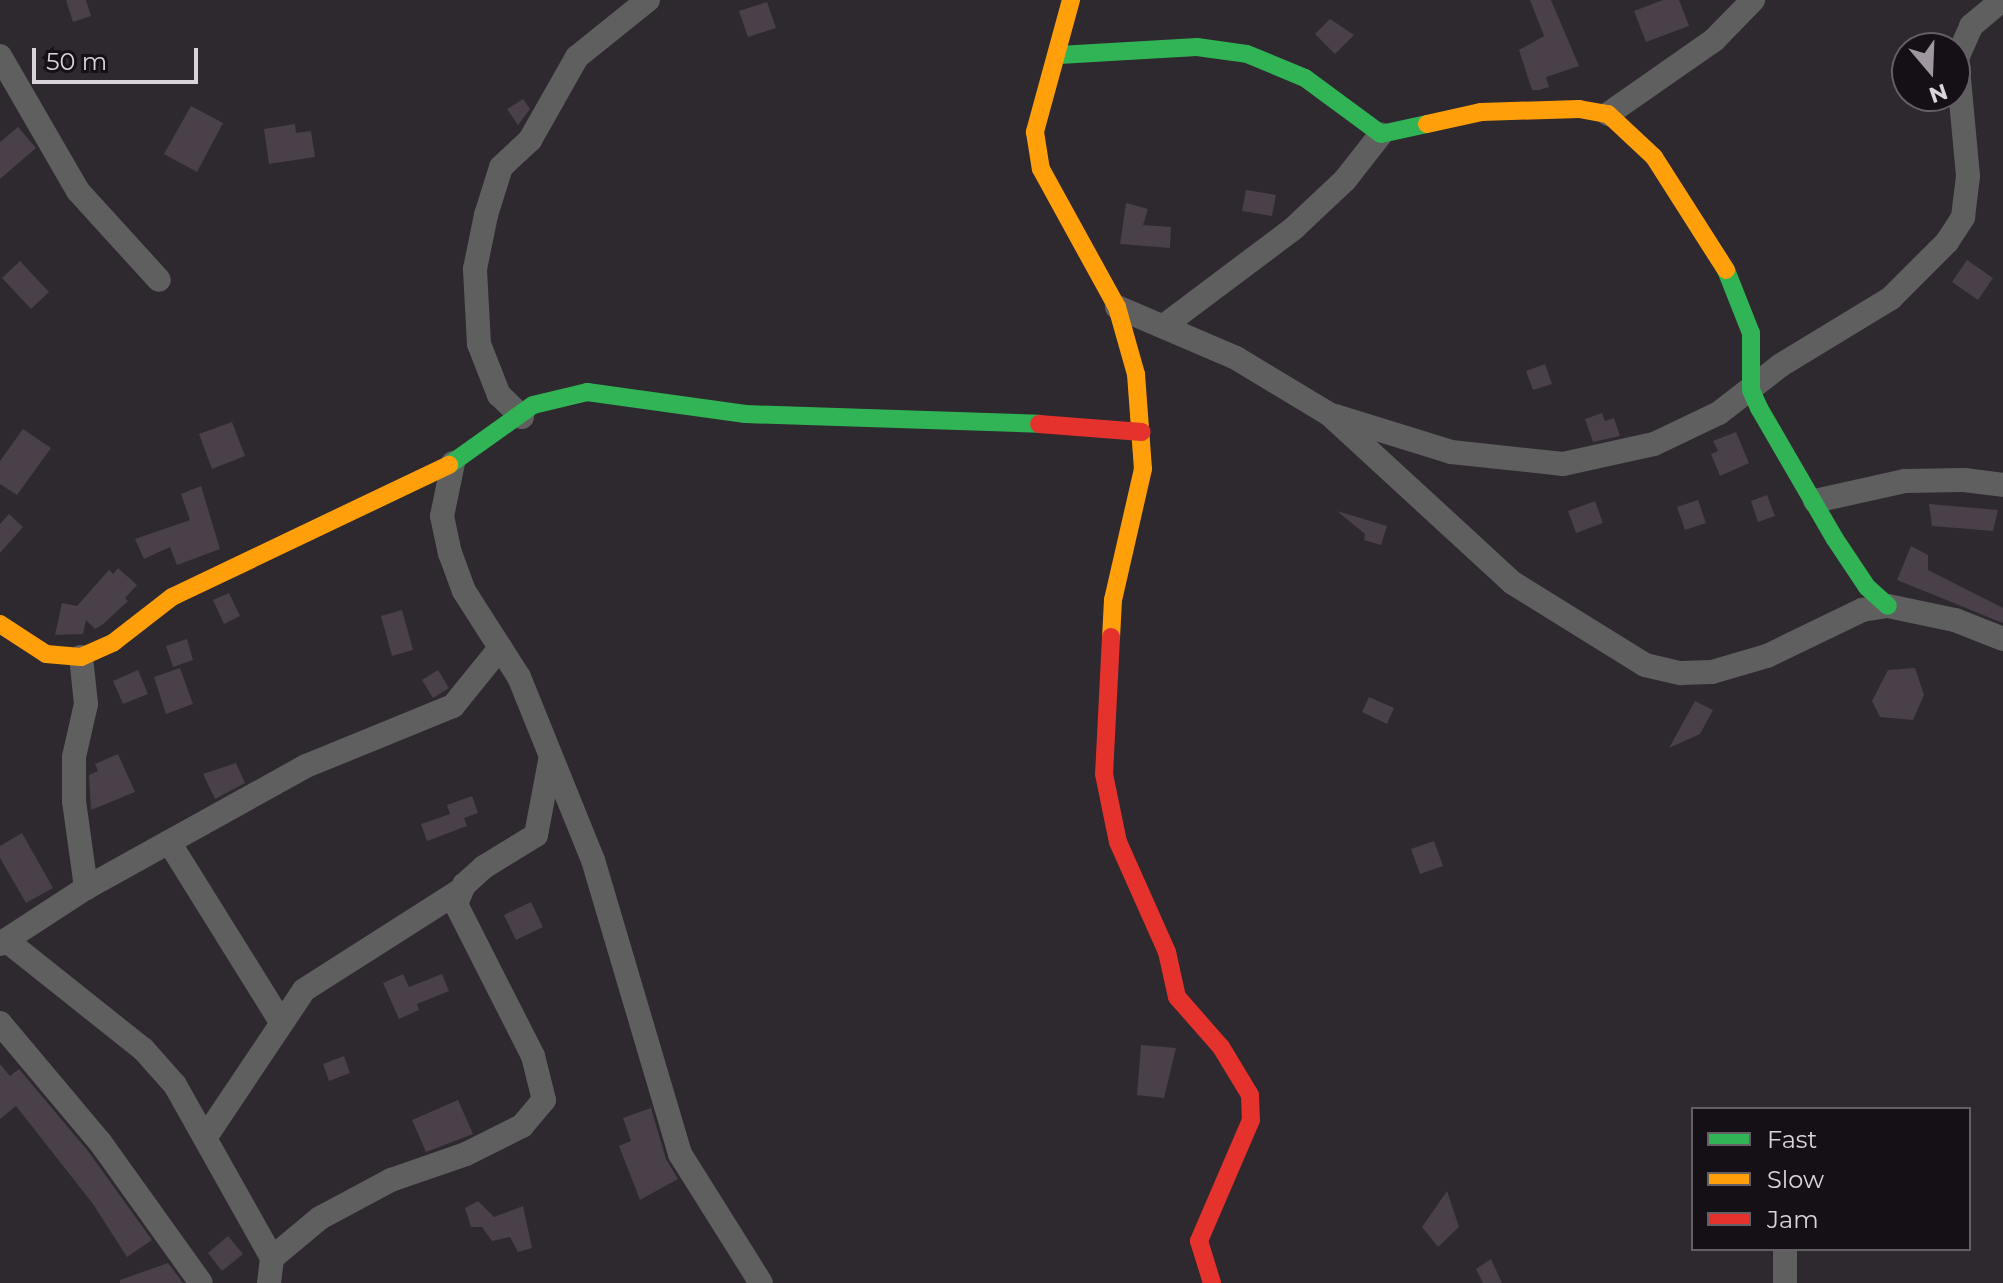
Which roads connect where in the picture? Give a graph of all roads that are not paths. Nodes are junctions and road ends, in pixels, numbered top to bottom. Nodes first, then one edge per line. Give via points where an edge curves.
1 (648, 0) edge
2 (1071, 0) edge
3 (1753, 0) edge
4 (2002, 0) edge
5 (1059, 55) junction
6 (0, 56) edge
7 (1608, 114) junction
8 (1381, 134) junction
9 (159, 280) dead end
10 (1117, 307) junction
11 (1165, 325) junction
12 (1751, 390) junction
13 (1329, 414) junction
14 (522, 417) junction
15 (1142, 432) junction
16 (453, 463) junction
17 (2003, 485) edge
18 (1815, 501) junction
19 (1888, 606) junction
20 (0, 624) edge
21 (2003, 639) edge
22 (500, 648) junction
23 (81, 657) junction
24 (550, 755) junction
25 (169, 842) junction
26 (86, 888) junction
27 (458, 892) junction
28 (3, 942) edge
29 (280, 1020) junction
30 (0, 1023) edge
31 (207, 1135) junction
32 (1785, 1251) edge
33 (272, 1258) junction
34 (201, 1283) edge
35 (269, 1283) edge
36 (761, 1283) edge
37 (1212, 1283) edge
38 (1785, 1283) edge

1 - 14 street via 577,57 530,140 501,167 486,215 475,269 479,344 499,395
2 - 5 street
3 - 7 street via 1714,40
4 - 12 street via 1971,26 1957,58 1968,176 1963,217 1947,242 1891,298 1781,365
5 - 8 street via 1197,47 1247,54 1305,78
5 - 10 street via 1035,132 1041,169
6 - 9 street via 78,191
7 - 8 street via 1579,109 1481,112
7 - 12 street via 1654,157 1726,271 1751,333
8 - 11 street via 1345,180 1294,228
10 - 11 street
10 - 15 street via 1136,374
11 - 13 street via 1236,358
12 - 13 street via 1719,413 1654,444 1563,464 1451,452
12 - 18 street
13 - 19 street via 1513,583 1610,647 1654,668 1712,672 1767,656 1862,610
14 - 15 street via 533,405 587,392 745,414 1017,422
14 - 16 street
15 - 37 street via 1143,469 1113,600 1104,774 1118,842 1167,952 1177,997 1221,1047 1250,1095 1251,1120 1199,1241
16 - 22 street via 442,510 445,533 464,591
16 - 23 street via 172,597 114,642
17 - 18 street via 1905,481
18 - 19 street via 1867,587
19 - 21 street via 1955,620
20 - 23 street via 46,654
22 - 24 street via 519,677
22 - 25 street via 453,706 306,766
23 - 26 street via 86,704 74,757 74,801
24 - 27 street via 536,835 484,867
24 - 36 street via 610,906 680,1154
25 - 26 street
25 - 29 street
26 - 28 street
27 - 29 street via 304,990
27 - 33 street via 464,926 533,1056 544,1100 522,1126 466,1154 391,1180 320,1218
28 - 31 street via 143,1049 175,1085
29 - 31 street
30 - 34 street via 100,1142
31 - 33 street
32 - 38 street
33 - 35 street

